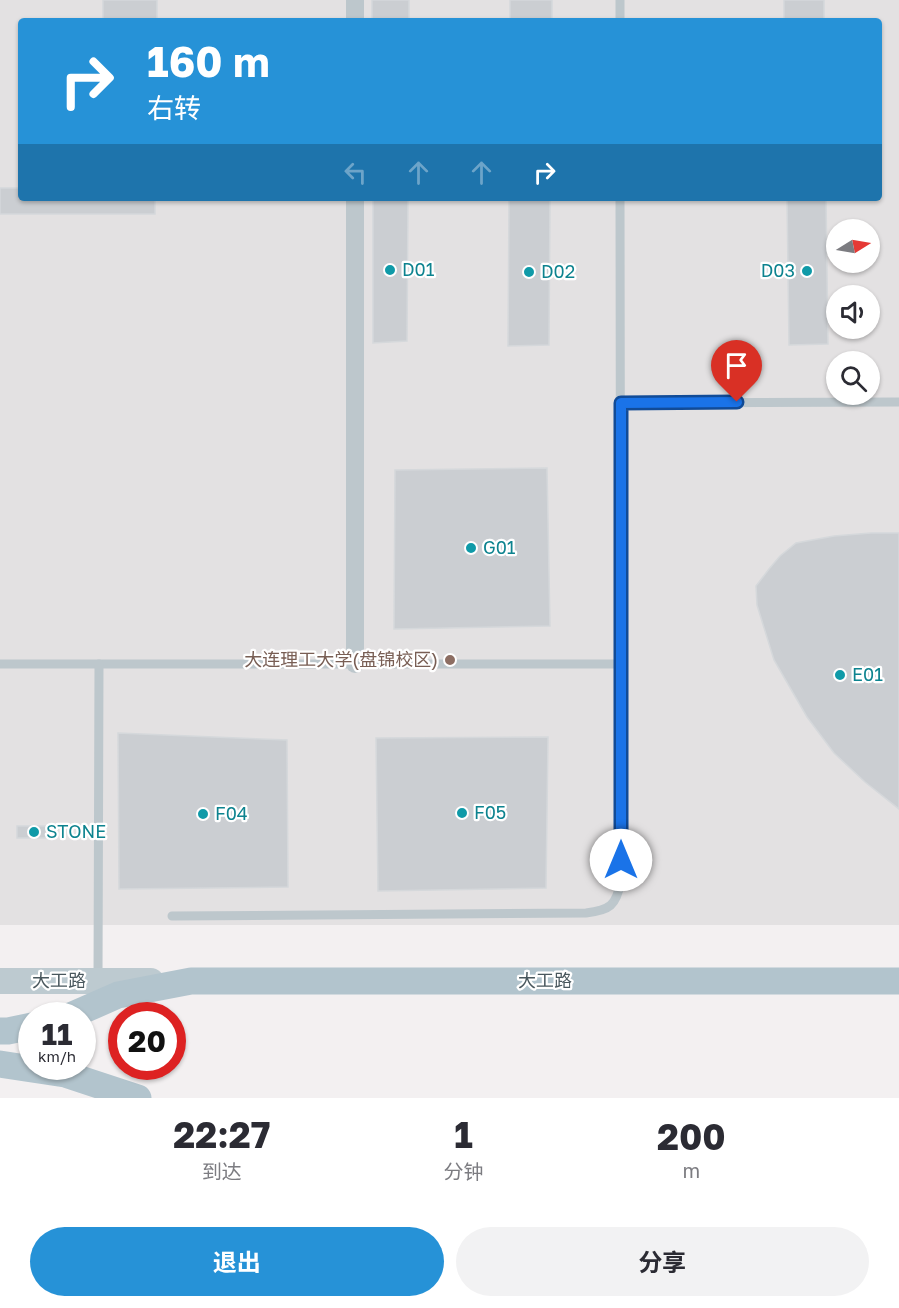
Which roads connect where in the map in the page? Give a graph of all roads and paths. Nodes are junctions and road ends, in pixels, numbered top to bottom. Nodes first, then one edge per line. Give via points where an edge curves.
1 (356, 0) edge
2 (620, 0) edge
3 (356, 18) edge
4 (620, 18) edge
5 (355, 201) edge
6 (620, 201) edge
7 (899, 402) edge
8 (621, 403) junction
9 (0, 664) edge
10 (99, 664) junction
11 (355, 664) junction
12 (621, 664) junction
13 (172, 916) dead end
14 (0, 981) edge
15 (98, 981) junction
16 (190, 981) junction
17 (899, 981) edge
18 (96, 1005) edge
19 (18, 1029) edge
20 (0, 1031) edge
21 (0, 1064) edge
22 (138, 1098) edge

1 - 3 street
2 - 4 lane
5 - 11 street
6 - 8 lane
7 - 8 lane
8 - 12 lane
9 - 10 lane
10 - 11 lane
10 - 15 lane
11 - 12 lane
12 - 13 lane via 621,881 618,896 603,910
14 - 15 main road, 大工路
15 - 16 main road, 大工路
16 - 17 main road, 大工路
16 - 18 main road, 大工路 via 118,995
19 - 20 main road
21 - 22 main road via 65,1074

